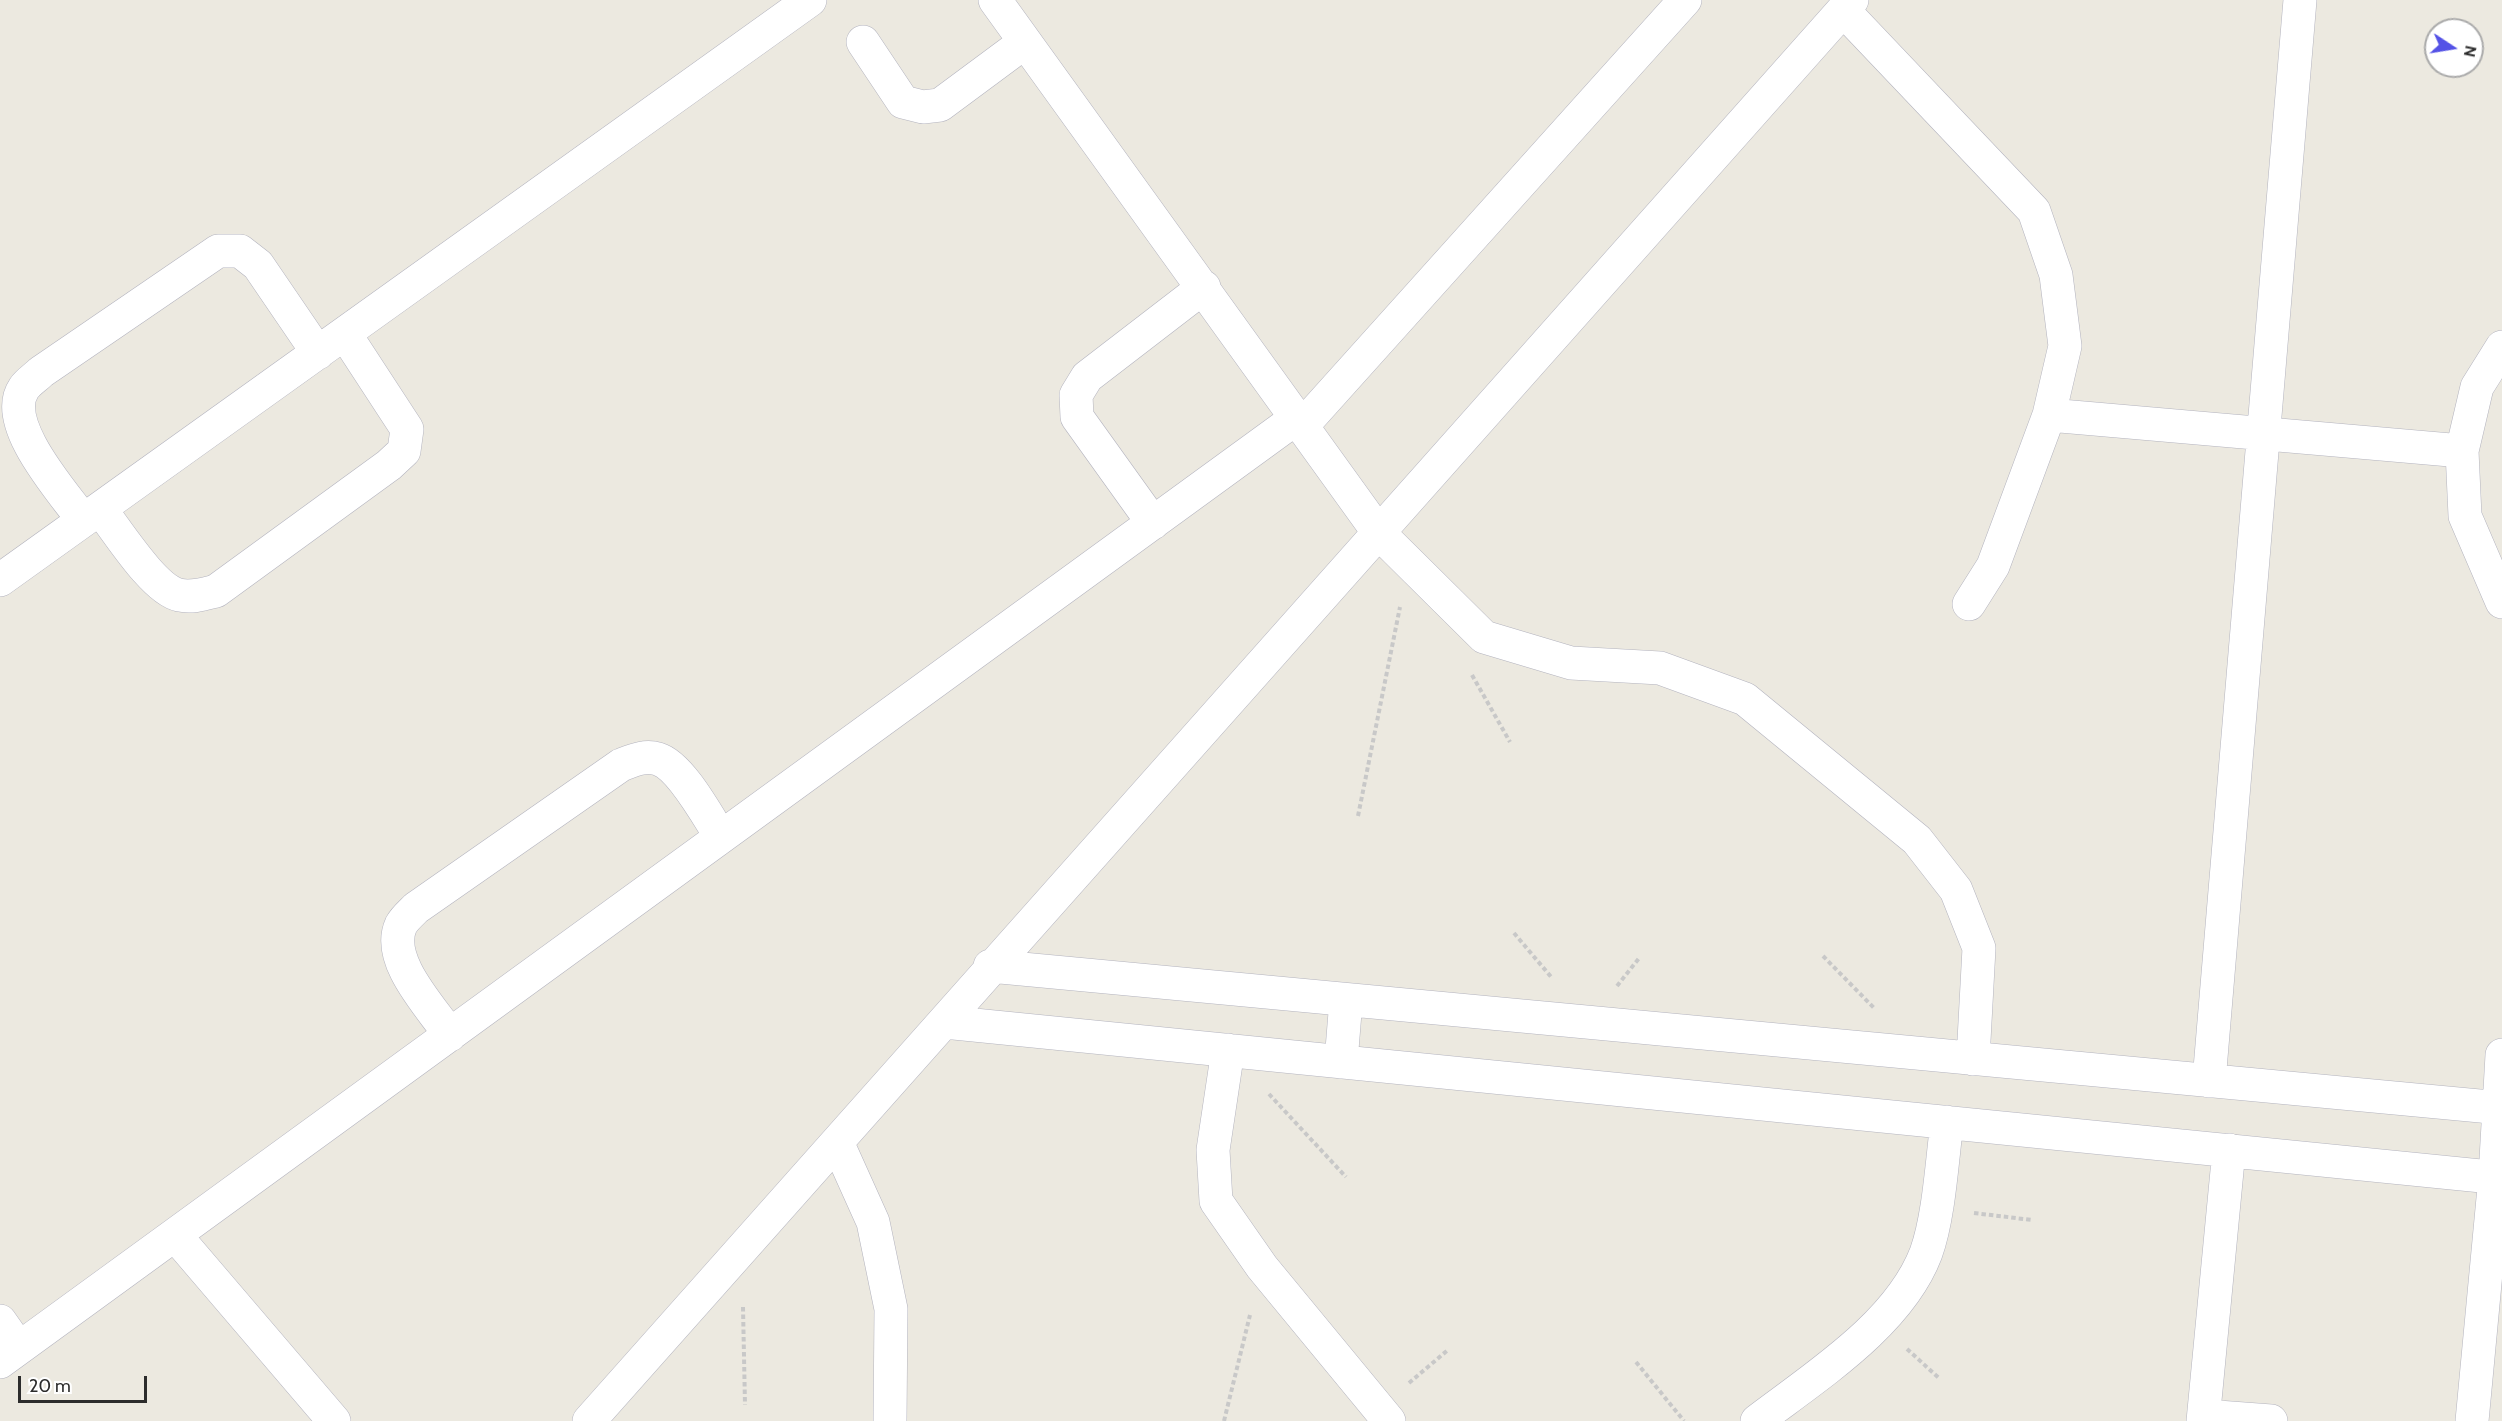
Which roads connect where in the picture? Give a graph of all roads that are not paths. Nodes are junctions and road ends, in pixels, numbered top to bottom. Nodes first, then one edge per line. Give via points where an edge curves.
1 (995, 0) edge
2 (1685, 0) edge
3 (2300, 0) edge
4 (797, 4) edge
5 (1847, 5) edge
6 (862, 42) dead end
7 (1025, 42) junction
8 (1204, 287) junction
9 (345, 334) junction
10 (2502, 347) edge
11 (318, 353) junction
12 (2049, 415) junction
13 (1300, 421) junction
14 (2263, 433) junction
15 (2462, 450) junction
16 (91, 515) junction
17 (1153, 523) junction
18 (1379, 533) junction
19 (0, 580) edge
20 (2502, 602) edge
21 (1969, 604) dead end
22 (721, 837) junction
23 (990, 966) junction
24 (1346, 1000) junction
25 (944, 1022) junction
26 (450, 1035) junction
27 (1228, 1050) junction
28 (2502, 1055) edge
29 (1972, 1059) junction
30 (1341, 1062) junction
31 (2209, 1081) junction
32 (2500, 1108) edge
33 (1947, 1122) junction
34 (837, 1142) junction
35 (2229, 1150) junction
36 (2498, 1177) edge
37 (175, 1235) junction
38 (0, 1321) edge
39 (9, 1355) edge
40 (1384, 1415) edge
41 (2203, 1418) edge
42 (334, 1421) edge
43 (589, 1421) edge
44 (890, 1421) edge
45 (1757, 1421) edge
46 (2271, 1421) edge
47 (2472, 1421) edge

1 - 7 street
2 - 13 street
3 - 14 street
4 - 9 street
5 - 12 street via 2034,211 2056,275 2065,346
5 - 18 street
6 - 7 street via 903,102 923,107 940,105
7 - 8 street
8 - 13 street
8 - 17 street via 1087,377 1076,395 1077,417
9 - 11 street
9 - 16 street via 407,429 404,451 216,591 197,596 177,595 160,584
10 - 15 street via 2477,387
11 - 16 street
11 - 16 street via 258,265 240,251 218,250 41,372 23,389 16,413 24,437
12 - 14 street
12 - 21 street via 1993,566
13 - 17 street
13 - 18 street
14 - 15 street
14 - 31 street
15 - 20 street via 2465,516
16 - 19 street
17 - 22 street
18 - 23 street
18 - 29 street via 1484,637 1571,663 1660,668 1745,699 1917,840 1956,890 1979,948
22 - 26 street
22 - 26 street via 676,771 660,759 640,758 621,765 416,908 401,925 396,947 404,968
23 - 24 street
23 - 25 street
24 - 29 street
24 - 30 street
25 - 27 street
25 - 34 street
26 - 37 street
27 - 30 street
27 - 40 street via 1213,1150 1216,1201 1262,1267
28 - 32 street
29 - 31 street
30 - 33 street
31 - 32 street
32 - 36 street
33 - 35 street
33 - 45 street via 1927,1251 1908,1291 1880,1324
34 - 43 street
34 - 44 street via 873,1222 891,1309
35 - 36 street
35 - 41 street
36 - 47 street
37 - 39 street
37 - 42 street
38 - 39 street
41 - 46 street

